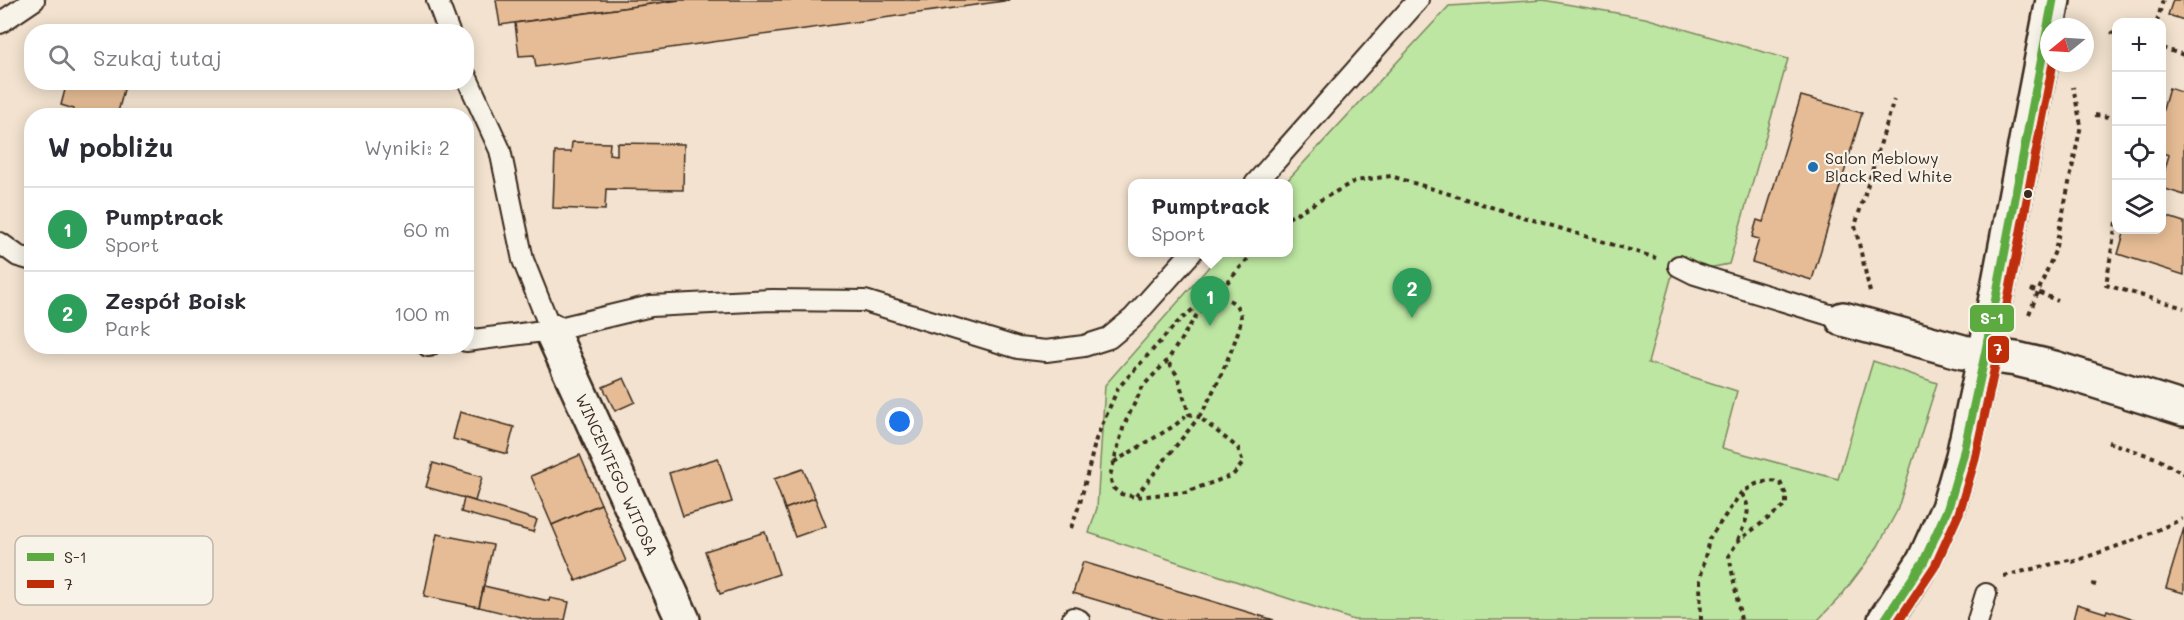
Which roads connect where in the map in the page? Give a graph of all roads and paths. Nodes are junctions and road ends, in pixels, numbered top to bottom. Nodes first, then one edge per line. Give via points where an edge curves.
1 (34, 0) edge
2 (437, 0) edge
3 (1418, 0) edge
4 (2053, 0) edge
5 (2163, 0) edge
6 (2158, 18) edge
7 (0, 23) edge
8 (446, 24) edge
9 (2166, 49) edge
10 (2184, 55) edge
11 (472, 90) edge
12 (1894, 100) dead end
13 (2095, 115) dead end
14 (2112, 117) edge
15 (1259, 179) edge
16 (1293, 215) edge
17 (2114, 234) edge
18 (0, 243) edge
19 (1188, 257) edge
20 (1250, 257) edge
21 (24, 258) edge
22 (1679, 266) joint
23 (2024, 285) dead end
24 (1224, 286) junction
25 (1870, 293) dead end
26 (1220, 299) junction
27 (2058, 301) dead end
28 (2184, 308) edge
29 (1843, 319) joint
30 (551, 330) junction
31 (474, 340) edge
32 (1985, 356) junction
33 (1167, 361) junction
34 (2184, 409) edge
35 (1189, 414) junction
36 (1199, 417) junction
37 (2108, 442) dead end
38 (1113, 462) junction
39 (2184, 474) edge
40 (1741, 493) junction
41 (1136, 497) junction
42 (2182, 519) dead end
43 (1071, 528) dead end
44 (1738, 541) junction
45 (1991, 586) joint
46 (683, 620) edge
47 (1701, 620) edge
48 (1741, 620) edge
49 (1885, 620) edge
50 (1978, 620) edge

1 - 7 lane
2 - 8 lane
3 - 15 lane
4 - 32 street
5 - 6 path
9 - 10 path
11 - 30 lane via 500,150 523,260
12 - 25 path via 1855,225
13 - 14 path
16 - 22 path via 1354,181 1391,176
17 - 28 path via 2106,285
18 - 21 lane
19 - 30 lane via 1133,318 1109,338 1056,350 1018,348 865,301 771,300 651,306
20 - 24 path
22 - 29 lane
23 - 27 path
24 - 26 path
24 - 43 path via 1177,323 1118,388 1095,439
26 - 33 path via 1198,313
26 - 36 path via 1234,302 1241,319 1209,404
29 - 32 street
30 - 31 lane
30 - 46 street, WINCENTEGO WITOSA
32 - 34 street via 2016,358 2054,368
32 - 49 street via 1964,456 1948,508 1924,561
33 - 35 path via 1177,375
33 - 38 path via 1143,386 1124,425
35 - 36 path
35 - 38 path
36 - 41 path
36 - 41 path via 1238,448 1243,464 1239,471 1186,492
37 - 39 path via 2156,458
38 - 41 path via 1113,488
40 - 44 path via 1748,502
40 - 44 path via 1756,484 1780,482 1786,505
40 - 47 path via 1709,539 1700,580
42 - 45 path via 2134,540
44 - 48 path via 1729,555
45 - 50 lane

